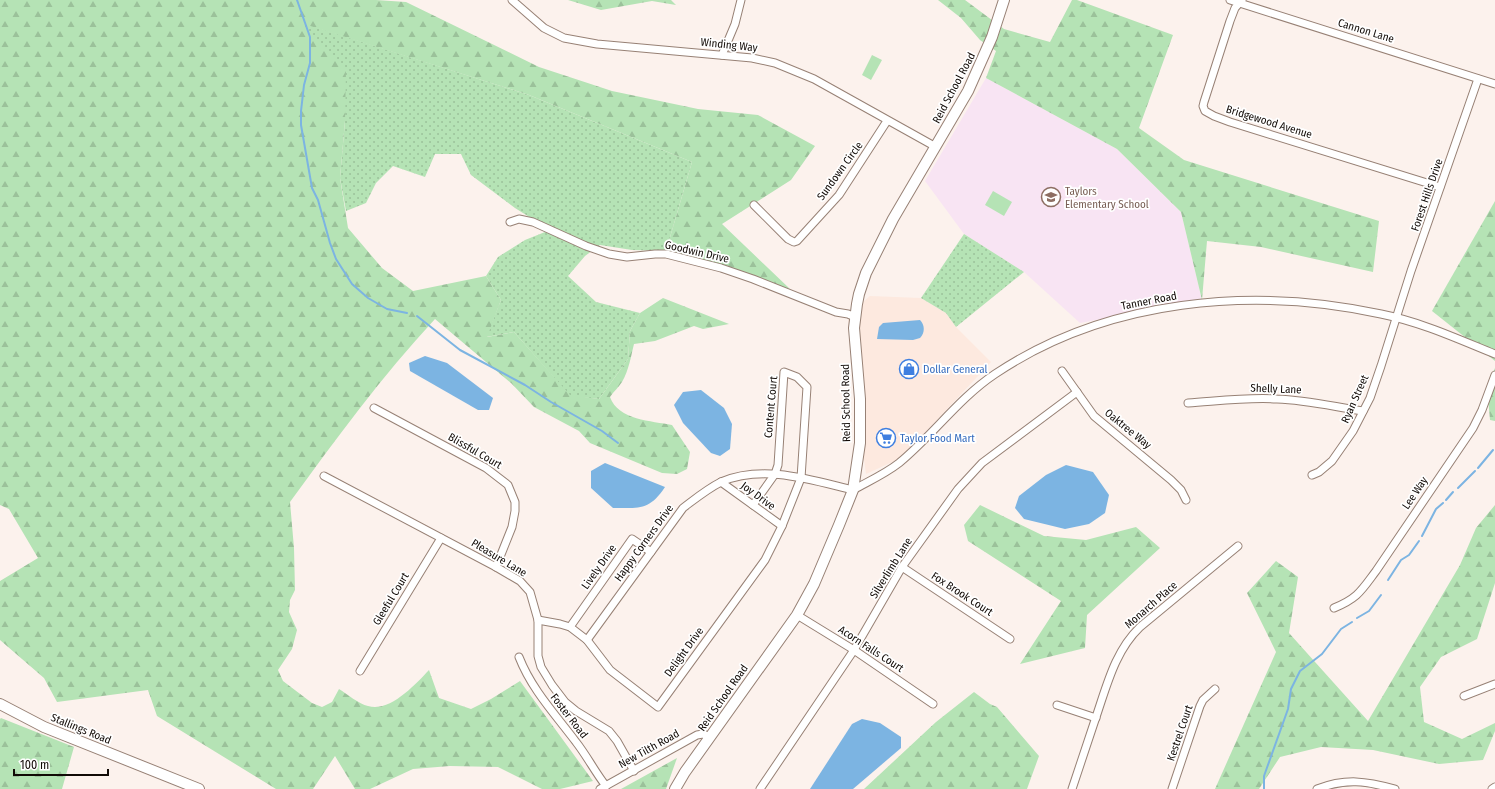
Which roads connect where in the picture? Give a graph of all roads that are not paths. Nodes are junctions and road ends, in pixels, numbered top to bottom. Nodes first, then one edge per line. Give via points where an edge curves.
1 (512, 0) edge
2 (741, 0) edge
3 (1004, 0) edge
4 (1230, 0) edge
5 (1241, 2) edge
6 (722, 54) junction
7 (1478, 79) junction
8 (1495, 84) edge
9 (887, 121) junction
10 (936, 147) junction
11 (1440, 187) junction
12 (754, 205) dead end
13 (510, 222) dead end
14 (855, 318) junction
15 (1396, 318) junction
16 (1495, 354) edge
17 (1062, 371) dead end
18 (1495, 375) edge
19 (1076, 392) junction
20 (1188, 403) dead end
21 (374, 408) dead end
22 (1363, 411) junction
23 (775, 474) junction
24 (1312, 475) dead end
25 (324, 476) dead end
26 (800, 478) junction
27 (721, 482) junction
28 (853, 490) junction
29 (1186, 500) dead end
30 (753, 506) junction
31 (782, 526) junction
32 (441, 538) junction
33 (1238, 546) dead end
34 (651, 552) junction
35 (496, 567) junction
36 (902, 567) junction
37 (1334, 608) dead end
38 (797, 615) junction
39 (538, 620) junction
40 (570, 627) junction
41 (1010, 639) dead end
42 (587, 640) junction
43 (854, 650) junction
44 (519, 658) dead end
45 (360, 671) dead end
46 (1495, 684) edge
47 (1215, 689) dead end
48 (1464, 696) dead end
49 (0, 704) edge
50 (933, 704) dead end
51 (1057, 705) dead end
52 (1096, 718) junction
53 (710, 737) junction
54 (634, 771) junction
55 (603, 787) edge
56 (1495, 787) edge
57 (199, 789) edge
58 (675, 789) edge
59 (760, 789) edge
60 (1072, 789) edge
61 (1172, 789) edge
62 (1317, 789) edge
63 (1395, 789) edge
64 (1492, 789) edge

1 - 6 street, Winding Way via 544,28 564,38 597,44
2 - 6 street via 735,24
3 - 10 street, Reid School Road via 982,62
4 - 5 street, Cannon Lane
5 - 7 street, Cannon Lane
5 - 11 street, Bridgewood Avenue via 1233,12 1225,36 1204,102 1205,111 1230,122
6 - 9 street, Winding Way via 763,60 792,70 814,79
7 - 8 street, Cannon Lane
7 - 11 street, Forest Hills Drive
9 - 10 street, Winding Way
9 - 12 street, Sundown Circle via 839,195 796,241 788,239
10 - 14 street, Reid School Road via 873,258 859,294
11 - 15 street, Forest Hills Drive
13 - 14 street, Goodwin Drive via 519,219 533,222 586,246 620,256 666,254 721,268
14 - 28 street, Reid School Road via 860,443
15 - 16 street, Tanner Road via 1433,329
15 - 22 street, Ryan Street
15 - 28 street, Tanner Road via 1320,304 1234,301 1155,309 1095,325 1039,348 993,375 952,410 899,462
17 - 19 street, Oaktree Way
18 - 37 street, Lee Way via 1473,428 1376,571 1354,598
19 - 29 street, Oaktree Way via 1094,416 1171,480
19 - 36 street, Silverlimb Lane via 982,463 958,489
20 - 22 street, Shelly Lane via 1278,399
21 - 35 street, Blissful Court via 486,468 508,485 515,511 512,527
22 - 24 street, Ryan Street via 1353,431 1332,460
23 - 26 street, Happy Corners Drive
23 - 26 street, Content Court via 778,464 784,372 797,377 807,387
23 - 27 street, Happy Corners Drive via 743,476
23 - 30 street, Content Court
25 - 32 street, Pleasure Lane
26 - 28 street, Happy Corners Drive
26 - 31 street, Delight Drive
27 - 30 street, Joy Drive
27 - 34 street, Happy Corners Drive via 683,508
28 - 38 street, Reid School Road via 822,567
30 - 31 street, Joy Drive
31 - 42 street, Delight Drive via 766,560 658,707 610,670
32 - 35 street, Pleasure Lane
32 - 45 street, Gleeful Court
33 - 52 street, Monarch Place via 1130,638 1115,663
34 - 40 street, Lively Drive via 632,539
34 - 42 street, Happy Corners Drive
35 - 39 street, Pleasure Lane via 520,581 530,592
36 - 41 street, Fox Brook Court
36 - 43 street, Silverlimb Lane
38 - 43 street, Acorn Falls Court
38 - 53 street, Reid School Road
39 - 40 street, Delight Drive
39 - 54 street, Pleasure Lane via 538,656 541,667 552,685 576,711 609,731
40 - 42 street, Delight Drive
43 - 50 street, Acorn Falls Court
43 - 59 street, Silverlimb Lane
44 - 55 street, Foster Road via 530,682 576,742
46 - 48 street
47 - 61 street, Kestrel Court via 1200,706
49 - 57 street, Stallings Road via 44,727
51 - 52 street
52 - 60 street, Monarch Place
53 - 54 street, New Tilth Road via 703,734 697,736
53 - 58 street, Reid School Road
54 - 55 street, New Tilth Road
56 - 64 street
62 - 63 street via 1350,781 1375,783

